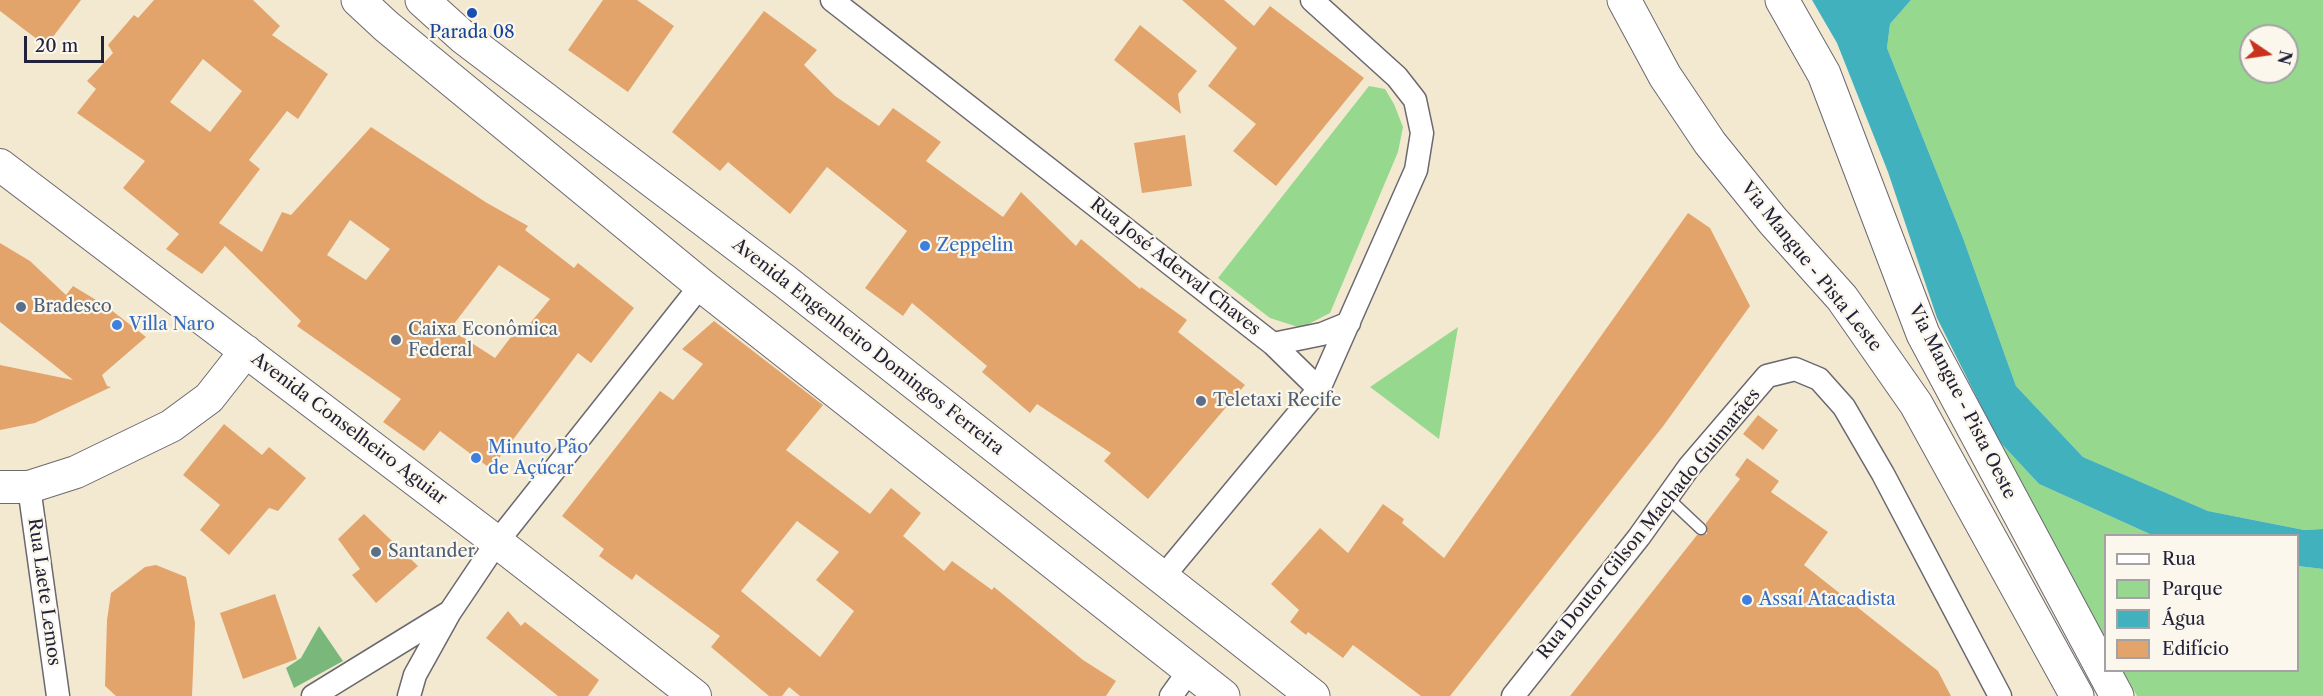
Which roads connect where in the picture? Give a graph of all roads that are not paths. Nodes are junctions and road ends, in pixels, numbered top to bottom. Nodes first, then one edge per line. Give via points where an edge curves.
1 (358, 0) edge
2 (422, 0) edge
3 (832, 0) edge
4 (1782, 0) edge
5 (1625, 1) edge
6 (1321, 3) edge
7 (0, 165) edge
8 (701, 285) junction
9 (1349, 323) junction
10 (1273, 344) junction
11 (246, 351) junction
12 (1319, 390) junction
13 (15, 487) edge
14 (1667, 497) junction
15 (1701, 529) dead end
16 (497, 542) junction
17 (1162, 578) junction
18 (450, 612) junction
19 (2104, 672) edge
20 (2104, 672) edge
21 (1180, 683) edge
22 (332, 693) edge
23 (58, 696) edge
24 (409, 696) edge
25 (695, 696) edge
26 (1223, 696) edge
27 (1313, 696) edge
28 (1513, 696) edge
29 (2000, 696) edge
30 (2077, 696) edge
31 (2117, 696) edge

1 - 8 main road via 394,34
2 - 17 main road, Avenida Engenheiro Domingos Ferreira via 463,37 786,282
3 - 10 street, Rua José Aderval Chaves
4 - 20 main road, Via Mangue - Pista Oeste via 1824,74 1923,334
5 - 30 main road, Via Mangue - Pista Leste via 1665,76 1710,143 1842,298 1916,404
6 - 9 street via 1397,76 1415,100 1422,134 1416,170
7 - 11 main road, Avenida Conselheiro Aguiar
8 - 16 street
8 - 21 main road
9 - 10 street via 1322,334
9 - 12 street
10 - 12 street, Rua José Aderval Chaves
11 - 13 main road via 192,413 76,472
11 - 16 main road, Avenida Conselheiro Aguiar
12 - 17 street
13 - 23 street, Rua Laete Lemos
14 - 15 lane
14 - 28 street, Rua Doutor Gilson Machado Guimarães
14 - 29 street, Rua Doutor Gilson Machado Guimarães via 1767,376 1795,369 1819,379 1844,407
16 - 18 street
16 - 25 main road, Avenida Conselheiro Aguiar
17 - 27 main road, Avenida Engenheiro Domingos Ferreira
18 - 22 street
18 - 24 street via 415,675
19 - 31 main road, Via Mangue - Pista Oeste
21 - 26 main road

